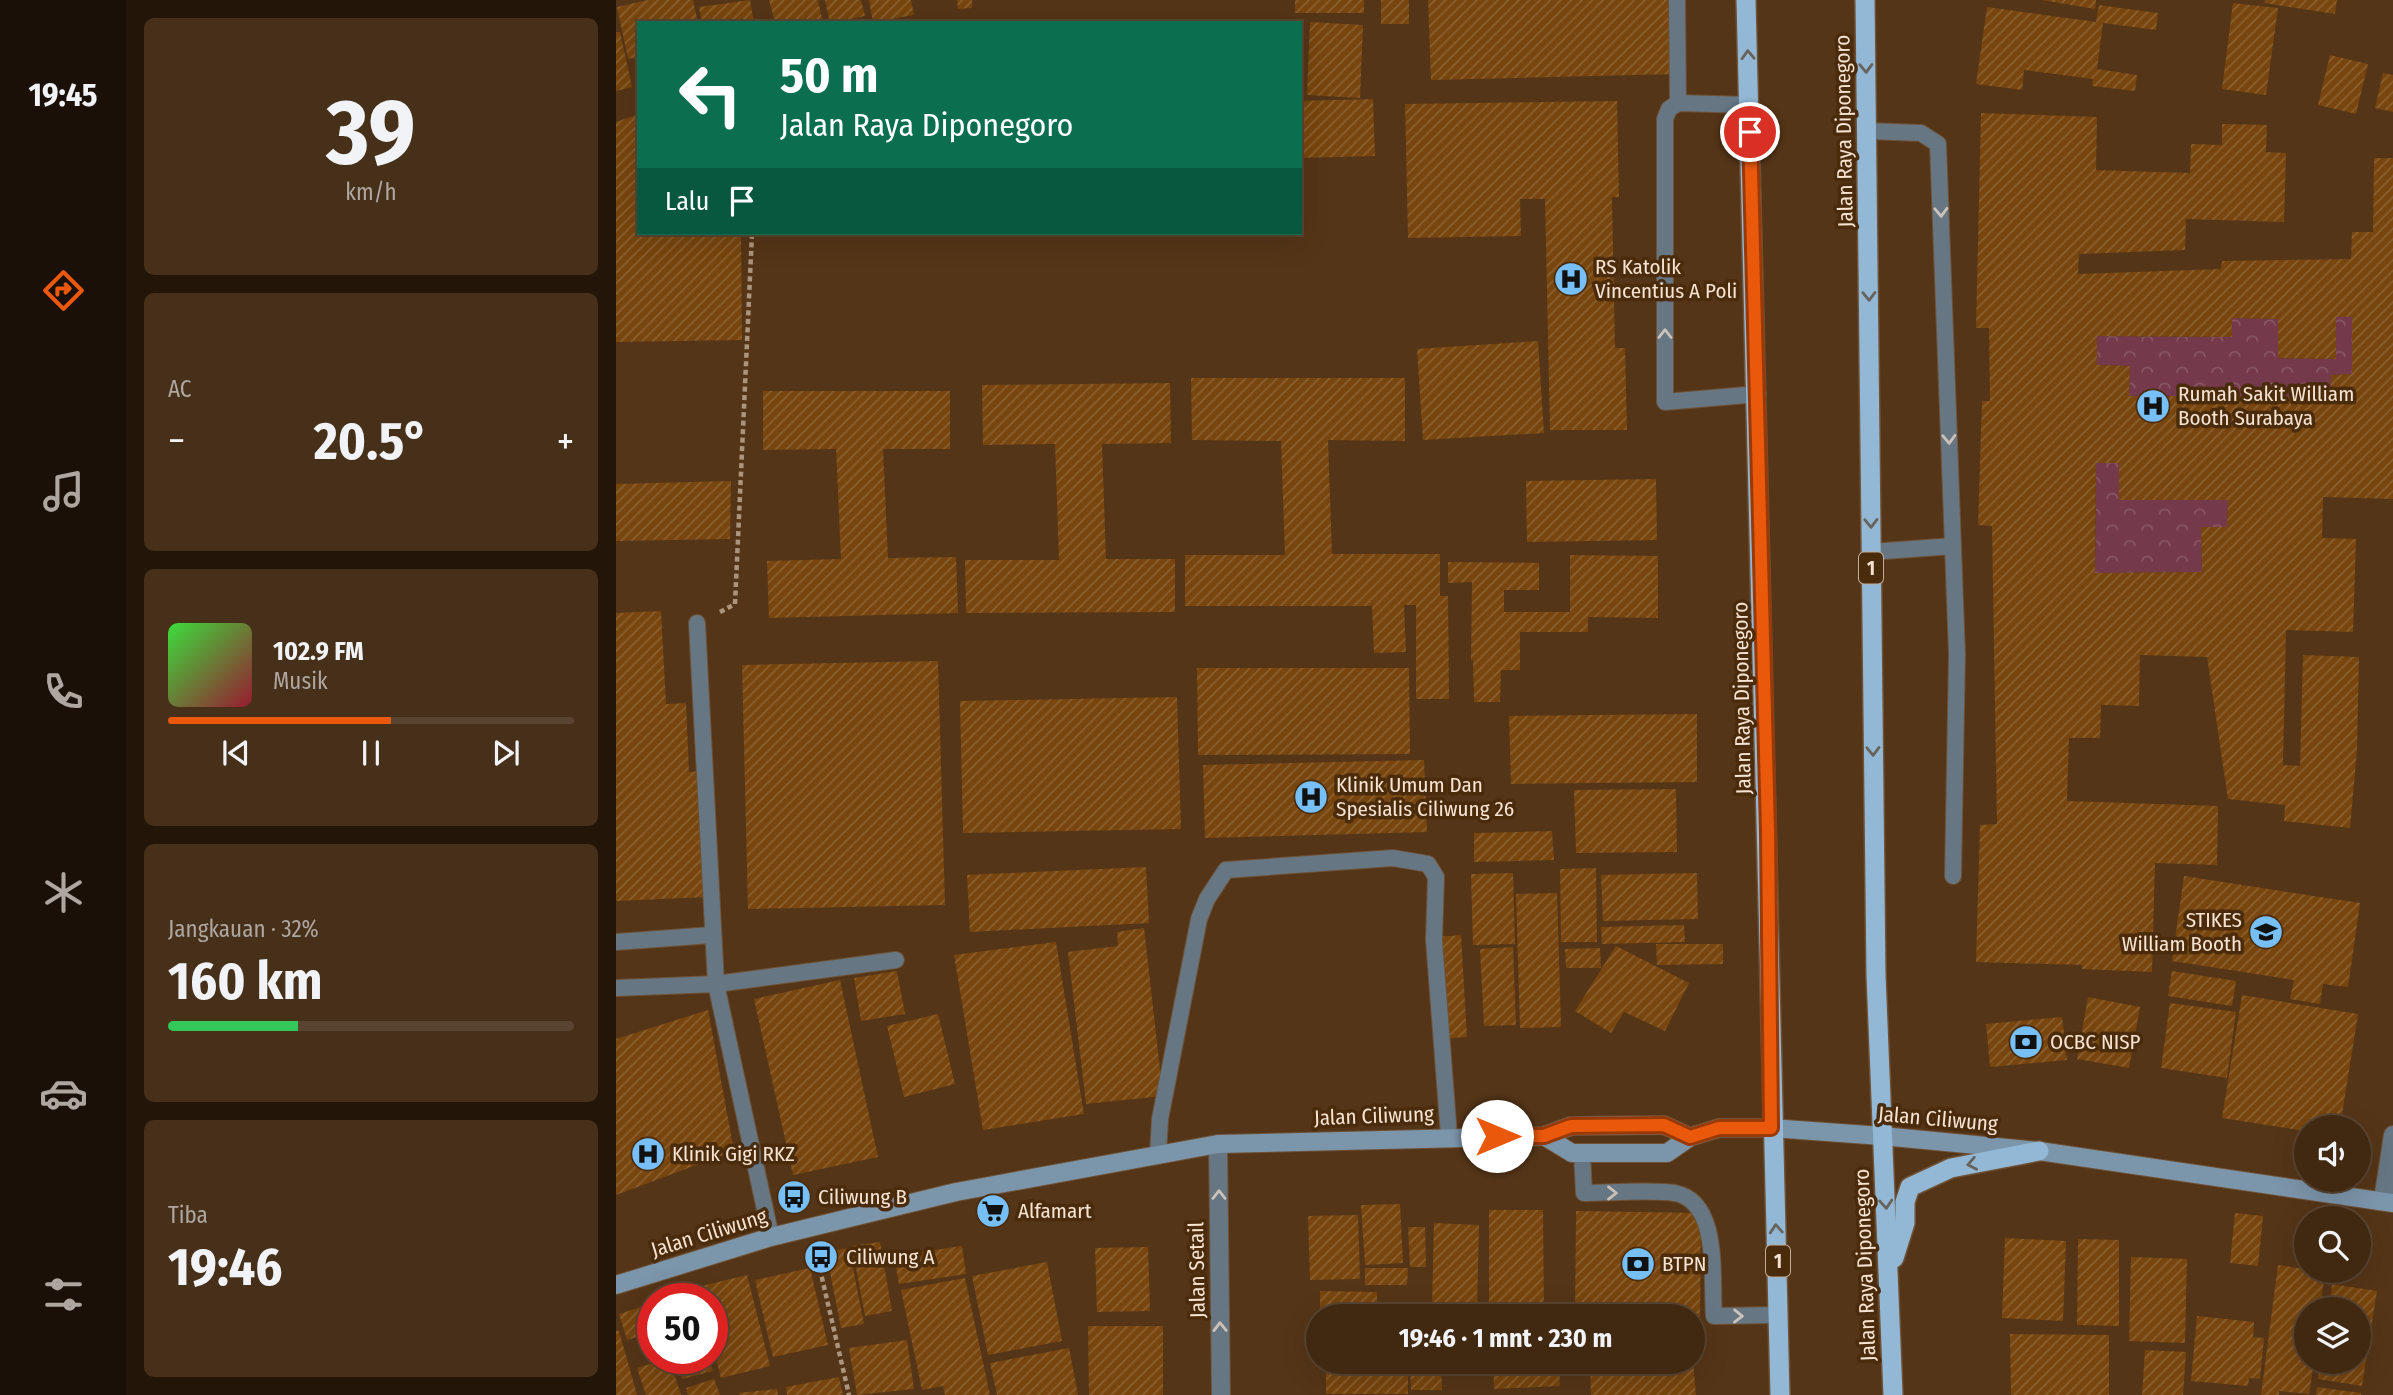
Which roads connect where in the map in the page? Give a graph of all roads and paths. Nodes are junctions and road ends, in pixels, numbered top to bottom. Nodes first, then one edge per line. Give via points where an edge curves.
1 (1676, 0) edge
2 (1865, 0) edge
3 (1748, 5) edge
4 (1678, 103) junction
5 (1749, 105) junction
6 (1867, 131) junction
7 (752, 235) edge
8 (1758, 394) junction
9 (1953, 546) junction
10 (1871, 552) junction
11 (697, 623) joint
12 (1953, 876) dead end
13 (712, 935) junction
14 (616, 942) edge
15 (896, 960) dead end
16 (716, 984) junction
17 (616, 988) edge
18 (1771, 1128) junction
19 (2393, 1135) edge
20 (1449, 1136) junction
21 (1544, 1136) junction
22 (1882, 1136) junction
23 (1690, 1137) junction
24 (1219, 1144) junction
25 (2039, 1151) junction
26 (1582, 1153) junction
27 (1158, 1154) junction
28 (2388, 1201) edge
29 (811, 1228) junction
30 (771, 1237) junction
31 (1890, 1270) junction
32 (616, 1285) edge
33 (1778, 1315) junction
34 (849, 1395) edge
35 (1221, 1395) edge
36 (1780, 1395) edge
37 (1893, 1395) edge

1 - 4 lane
2 -> 6 highway, Jalan Raya Diponegoro / 1
5 -> 3 highway, Jalan Raya Diponegoro / 1
4 - 5 lane
8 -> 4 lane via 1665,402 1665,119
5 - 8 highway, Jalan Raya Diponegoro / 1
6 -> 9 lane via 1921,133 1938,144
6 -> 10 highway, Jalan Raya Diponegoro / 1
7 - 11 path via 735,604
8 - 18 highway, Jalan Raya Diponegoro / 1
9 - 10 lane
9 - 12 lane via 1957,654
10 -> 22 highway, Jalan Raya Diponegoro / 1
11 - 13 lane
13 - 14 lane
13 - 16 lane
15 - 16 lane
16 - 17 lane
16 - 30 lane
18 - 22 main road, Jalan Ciliwung
18 - 23 main road, Jalan Ciliwung via 1719,1128
33 -> 18 highway, Jalan Raya Diponegoro / 1
19 - 28 street
20 - 21 main road, Jalan Ciliwung
20 - 24 main road, Jalan Ciliwung
20 - 27 lane via 1434,940 1436,877 1427,864 1393,858 1226,870 1199,919 1160,1118
21 - 23 main road, Jalan Ciliwung via 1571,1126 1664,1125
21 - 26 main road via 1572,1153
22 - 25 main road, Jalan Ciliwung
22 -> 31 highway, Jalan Raya Diponegoro / 1
23 - 26 main road via 1667,1153
24 - 27 main road, Jalan Ciliwung
35 -> 24 street, Jalan Setail
25 - 28 main road, Jalan Ciliwung
25 -> 31 highway via 1951,1168 1910,1186 1905,1223
26 -> 33 lane via 1584,1193 1672,1193 1695,1202 1708,1228 1714,1316
27 - 29 main road, Jalan Ciliwung via 956,1192
29 - 30 main road, Jalan Ciliwung
29 - 34 path
30 - 32 main road, Jalan Ciliwung
31 - 37 highway, Jalan Raya Diponegoro / 1
33 - 36 highway, Jalan Raya Diponegoro / 1

